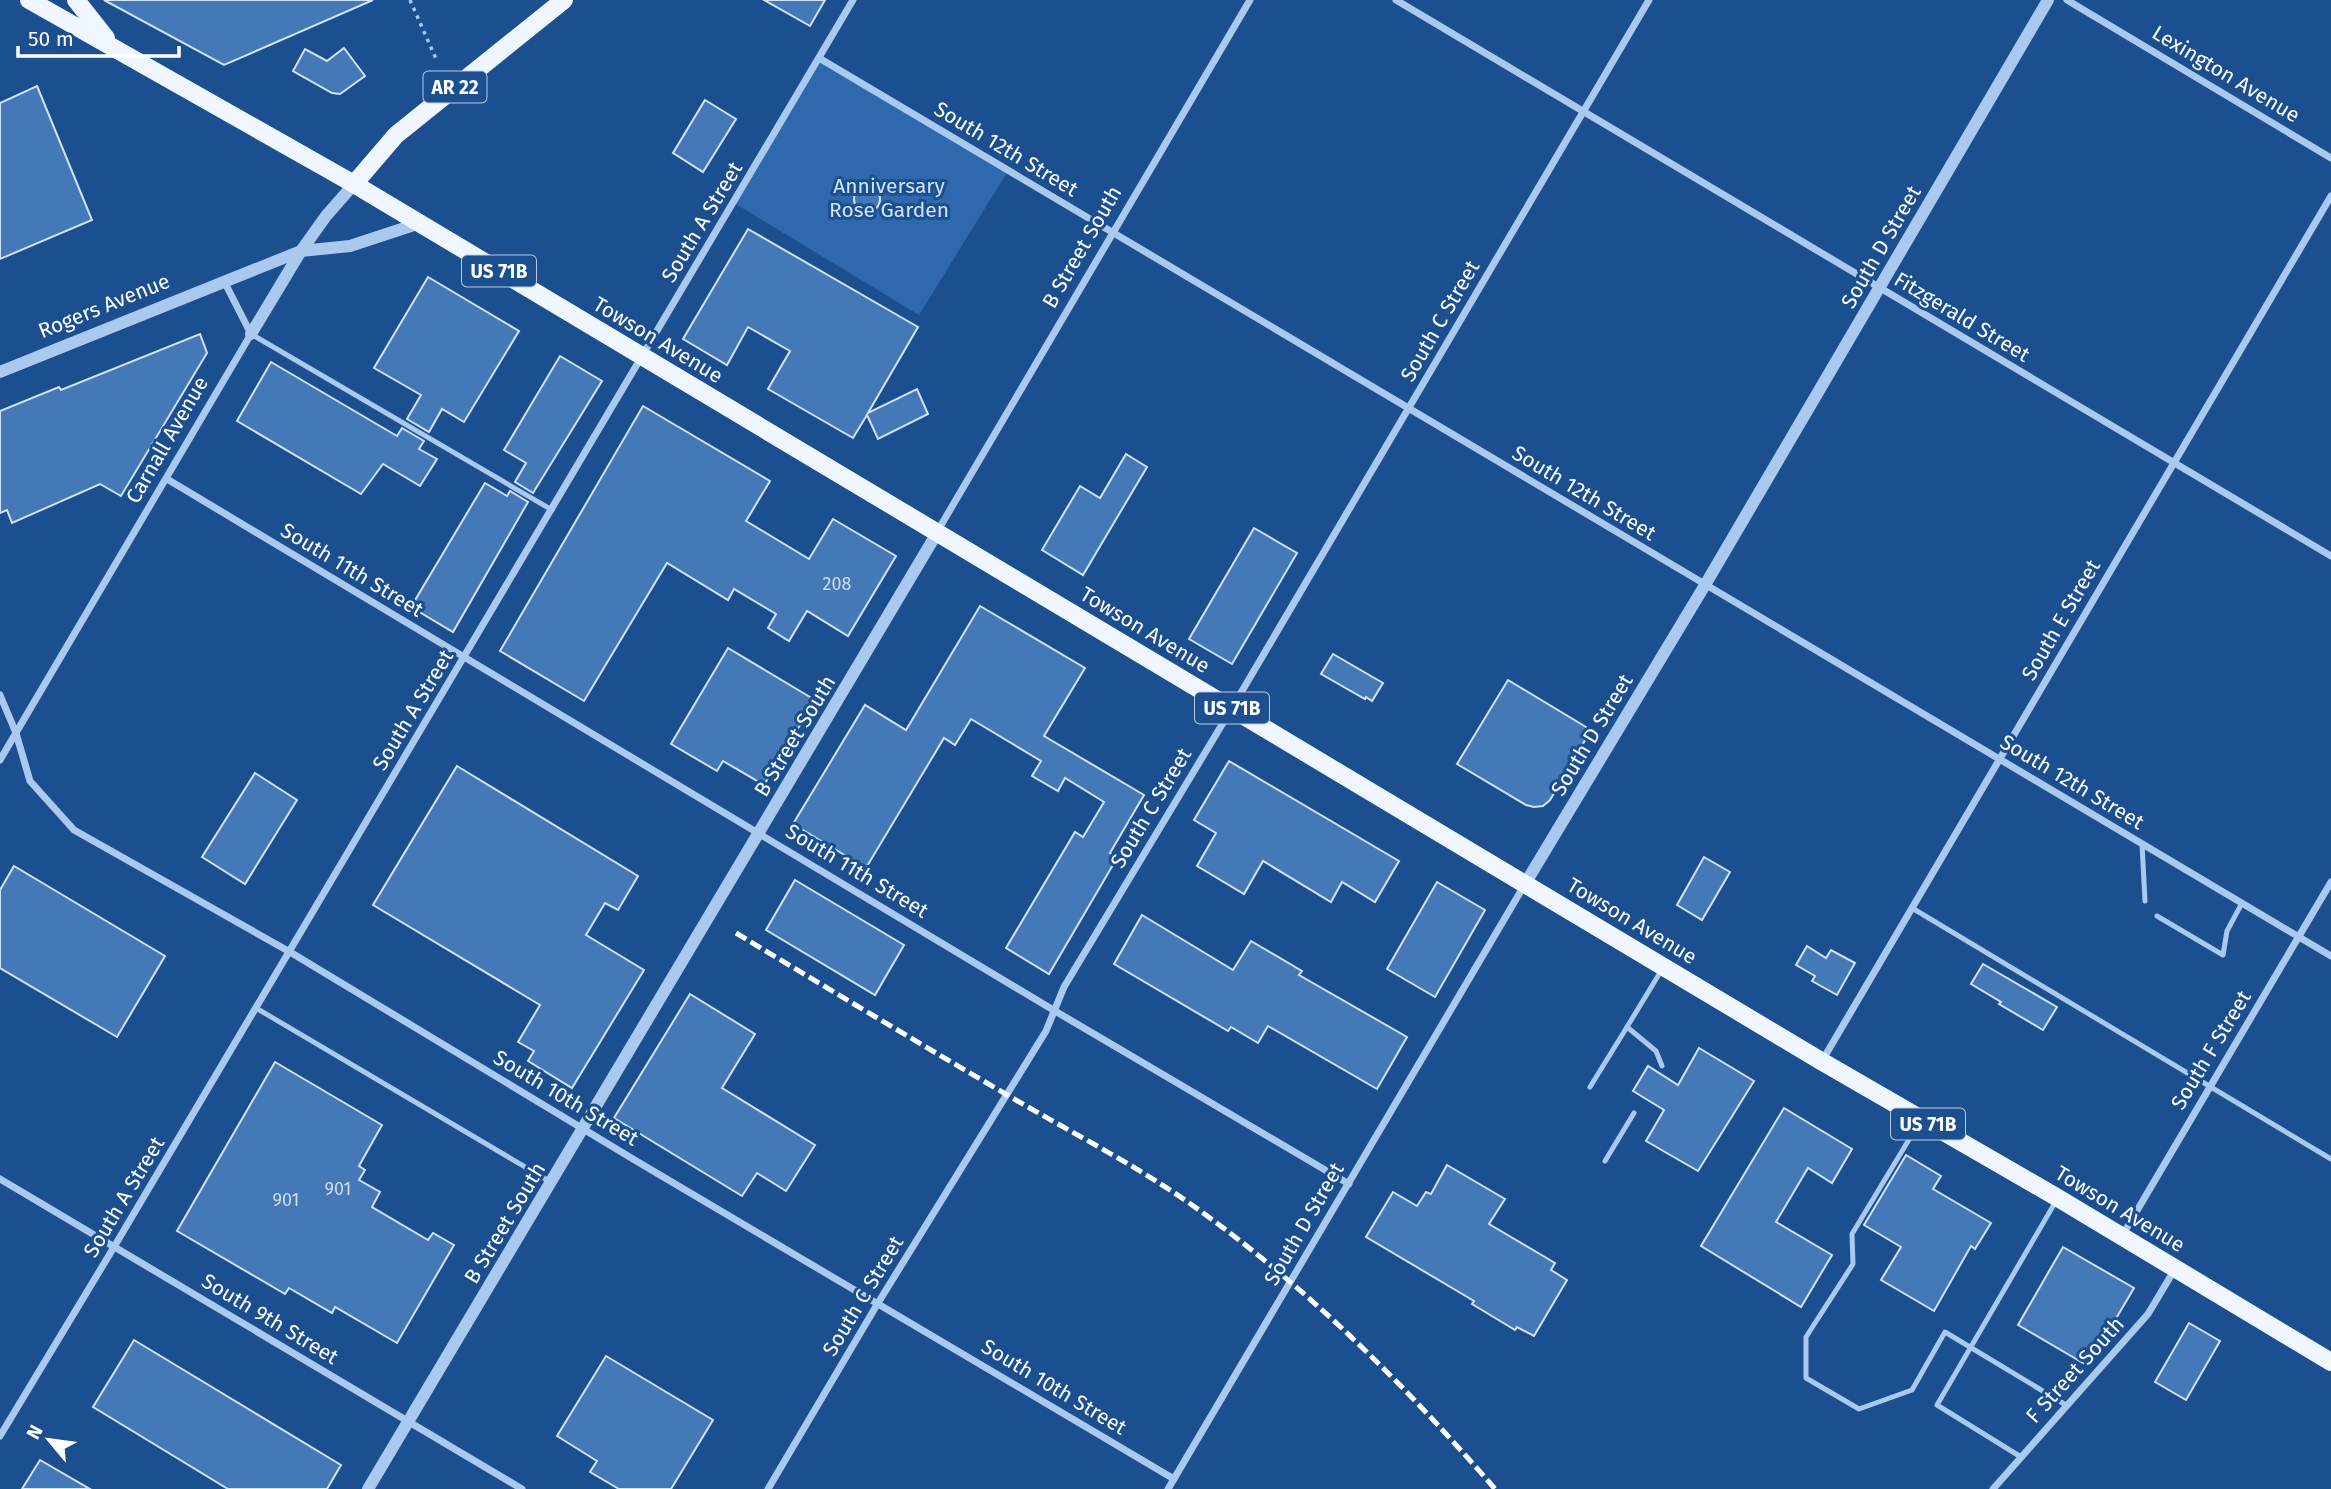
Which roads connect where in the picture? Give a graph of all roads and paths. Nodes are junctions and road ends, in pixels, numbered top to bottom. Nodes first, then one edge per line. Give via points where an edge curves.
1 (29, 0) edge
2 (76, 0) edge
3 (410, 0) edge
4 (564, 0) edge
5 (853, 0) edge
6 (1250, 0) edge
7 (1396, 0) edge
8 (1649, 0) edge
9 (2048, 0) edge
10 (2067, 0) edge
11 (115, 48) junction
12 (819, 58) junction
13 (437, 61) dead end
14 (1583, 113) junction
15 (2331, 158) edge
16 (354, 184) junction
17 (2331, 196) edge
18 (420, 223) junction
19 (1113, 233) junction
20 (301, 251) junction
21 (225, 283) junction
22 (1879, 288) junction
23 (251, 334) junction
24 (643, 357) junction
25 (0, 372) edge
26 (1409, 409) junction
27 (2174, 463) junction
28 (167, 479) junction
29 (552, 510) junction
30 (937, 533) junction
31 (2331, 556) edge
32 (1704, 585) junction
33 (464, 658) junction
34 (0, 695) edge
35 (1232, 708) junction
36 (16, 733) junction
37 (0, 760) edge
38 (1999, 760) junction
39 (760, 833) junction
40 (2142, 844) junction
41 (2331, 882) edge
42 (1525, 884) junction
43 (2145, 901) dead end
44 (2242, 903) junction
45 (1912, 908) junction
46 (2157, 916) dead end
47 (2299, 937) junction
48 (289, 952) junction
49 (2331, 956) edge
50 (1664, 967) junction
51 (256, 1008) junction
52 (1055, 1011) junction
53 (1627, 1027) junction
54 (1821, 1062) junction
55 (1662, 1066) dead end
56 (2210, 1086) junction
57 (1590, 1087) dead end
58 (1634, 1113) dead end
59 (1921, 1120) junction
60 (584, 1128) junction
61 (2331, 1159) edge
62 (1605, 1161) dead end
63 (0, 1179) edge
64 (551, 1183) junction
65 (1349, 1184) junction
66 (2058, 1198) junction
67 (2121, 1236) junction
68 (114, 1248) junction
69 (2175, 1269) junction
70 (878, 1303) junction
71 (1970, 1348) junction
72 (2331, 1362) edge
73 (2066, 1405) junction
74 (410, 1423) junction
75 (0, 1436) edge
76 (2021, 1457) junction
77 (1174, 1479) junction
78 (368, 1489) edge
79 (522, 1489) edge
80 (768, 1489) edge
81 (1168, 1489) edge
82 (1993, 1489) edge

1 - 11 main road, Towson Avenue / US 71B
2 - 11 main road, Towson Avenue / US 71B
3 - 13 path
4 - 16 main road, AR 22 via 396,135
5 - 12 street, South A Street
6 - 19 street, B Street South
7 - 14 street, Fitzgerald Street
8 - 14 street, South C Street
9 - 22 street, South D Street
10 - 15 street, Lexington Avenue
11 - 16 main road, Towson Avenue / US 71B
12 - 19 street, South 12th Street
12 - 24 street, South A Street
14 - 22 street, Fitzgerald Street
14 - 26 street, South C Street
16 - 18 main road, Towson Avenue / US 71B
16 - 20 street
17 - 27 street, South E Street
18 - 20 street via 350,246
18 - 24 main road, Towson Avenue / US 71B
19 - 26 street, South 12th Street
19 - 30 street, B Street South
20 - 21 street
20 - 23 street
21 - 23 street
21 - 25 street, Rogers Avenue
22 - 27 street, Fitzgerald Street
22 - 32 street, South D Street
23 - 28 street, Carnall Avenue
23 - 29 lane
24 - 29 street, South A Street
24 - 30 main road, Towson Avenue / US 71B
26 - 32 street, South 12th Street
26 - 35 street, South C Street
27 - 31 street, Fitzgerald Street
27 - 38 street, South E Street
28 - 33 street, South 11th Street
28 - 36 street, Carnall Avenue
29 - 33 street, South A Street
30 - 35 main road, Towson Avenue / US 71B
30 - 39 street, B Street South
32 - 38 street, South 12th Street
32 - 42 street, South D Street
33 - 39 street, South 11th Street
33 - 48 street, South A Street
34 - 36 street, South 10th Street
35 - 42 main road, Towson Avenue / US 71B
35 - 52 street, South C Street via 1064,987
36 - 37 street, Carnall Avenue
36 - 48 street, South 10th Street via 30,781 74,831
38 - 40 street, South 12th Street
38 - 45 street, South E Street
39 - 52 street, South 11th Street
39 - 60 street, B Street South
40 - 43 lane
40 - 44 street, South 12th Street
41 - 47 street, South F Street
42 - 50 main road, Towson Avenue / US 71B
42 - 65 street, South D Street
44 - 46 lane via 2227,931 2223,955
44 - 47 street, South 12th Street
45 - 54 street, South E Street
45 - 56 lane
47 - 49 street, South 12th Street
47 - 56 street, South F Street
48 - 51 street, South A Street
48 - 60 street, South 10th Street
50 - 53 lane
50 - 54 main road, Towson Avenue / US 71B
51 - 64 lane
51 - 68 street, South A Street
52 - 65 street, South 11th Street
52 - 70 street, South C Street
53 - 55 lane via 1656,1051
53 - 57 lane
54 - 59 main road, Towson Avenue / US 71B
56 - 61 lane
56 - 67 street, South F Street
58 - 62 lane
59 - 66 main road, Towson Avenue / US 71B
59 - 71 lane via 1852,1234 1853,1264 1806,1337 1806,1378 1859,1409 1912,1390 1945,1332
60 - 64 street, B Street South
60 - 70 street, South 10th Street
63 - 68 street, South 9th Street
64 - 74 street, B Street South
65 - 77 street, South D Street
66 - 67 main road, Towson Avenue / US 71B
66 - 71 lane
67 - 69 main road, Towson Avenue / US 71B
68 - 74 street, South 9th Street
68 - 75 street, South A Street
69 - 72 main road, Towson Avenue / US 71B
69 - 73 street, F Street South via 2148,1314
70 - 77 street, South 10th Street
70 - 80 street, South C Street
71 - 73 lane
71 - 76 lane via 1937,1405
73 - 76 street, F Street South
74 - 78 street, B Street South
74 - 79 street, South 9th Street
76 - 82 street, F Street South
77 - 81 street, South D Street

